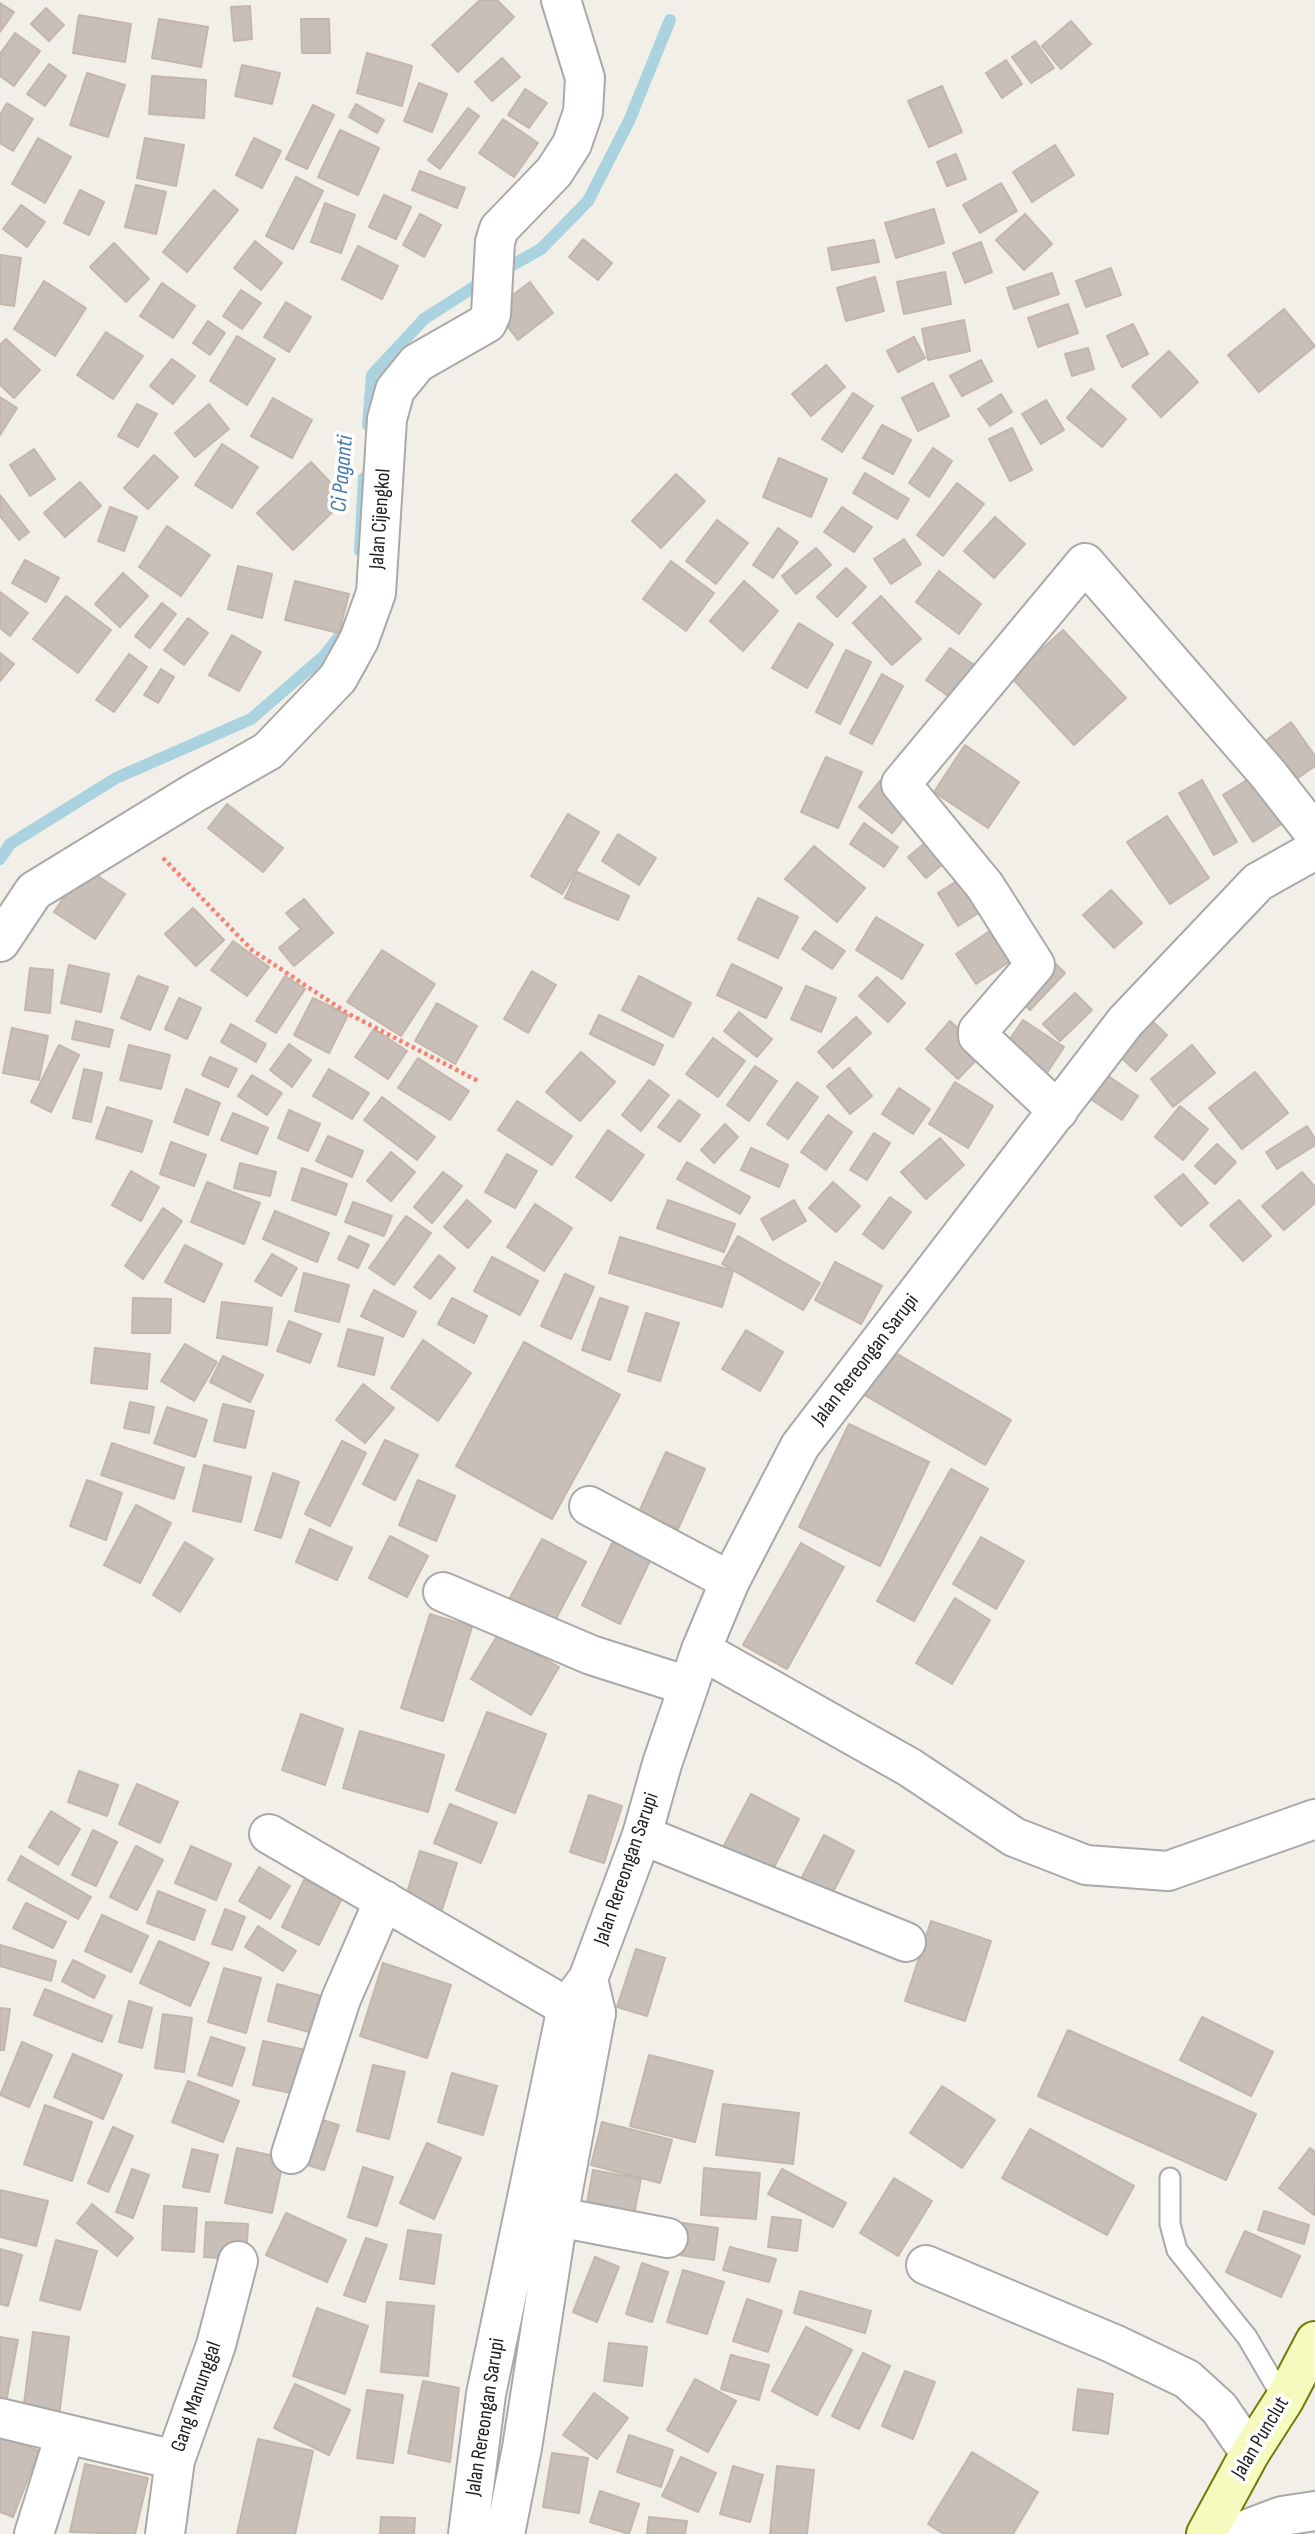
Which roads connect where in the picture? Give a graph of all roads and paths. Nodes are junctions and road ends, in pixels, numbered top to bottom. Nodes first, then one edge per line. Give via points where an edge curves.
1 (561, 0) edge
2 (136, 830) junction
3 (1315, 834) edge
4 (1315, 850) edge
5 (0, 942) edge
6 (480, 1083) dead end
7 (1058, 1111) junction
8 (589, 1506) dead end
9 (730, 1581) junction
10 (443, 1592) dead end
11 (701, 1650) junction
12 (688, 1686) junction
13 (1315, 1819) edge
14 (269, 1834) dead end
15 (642, 1835) junction
16 (384, 1900) junction
17 (906, 1942) dead end
18 (583, 1999) junction
19 (291, 2154) dead end
20 (1170, 2178) dead end
21 (558, 2217) junction
22 (668, 2238) dead end
23 (238, 2261) dead end
24 (926, 2265) dead end
25 (1315, 2341) edge
26 (1284, 2400) junction
27 (0, 2418) edge
28 (65, 2435) junction
29 (1250, 2453) junction
30 (175, 2460) junction
31 (1315, 2511) edge
32 (34, 2534) edge
33 (164, 2534) edge
34 (468, 2534) edge
35 (505, 2534) edge
36 (1206, 2534) edge
37 (1234, 2534) edge

1 - 2 street, Jalan Cijengkol via 585,78 583,112 572,144 554,172 499,229 487,323 417,363 395,390 387,419 376,593 359,640 338,678 268,751
2 - 5 street, Jalan Cijengkol via 34,891
2 - 6 path via 252,950 347,1013
3 - 7 street via 1085,563 901,784 985,886 1035,965 978,1036
4 - 7 street, Jalan Rereongan Sarupi via 1258,882 1125,1022
7 - 9 street, Jalan Rereongan Sarupi via 800,1446
8 - 9 street
9 - 11 street, Jalan Rereongan Sarupi
10 - 12 street via 591,1655
11 - 12 street, Jalan Rereongan Sarupi
11 - 13 street via 909,1768 1014,1838 1086,1865 1168,1871
12 - 15 street, Jalan Rereongan Sarupi
14 - 16 street
15 - 17 street
15 - 18 street, Jalan Rereongan Sarupi
16 - 18 street
16 - 19 street via 341,1999
18 - 21 street, Jalan Rereongan Sarupi
18 - 34 street, Jalan Rereongan Sarupi via 486,2394
20 - 26 lane via 1170,2224 1177,2250 1247,2337
21 - 22 street
21 - 35 street, Jalan Rereongan Sarupi
23 - 30 street, Gang Manunggal via 216,2345
24 - 29 street via 1186,2379 1219,2408
25 - 26 main road, Jalan Punclut
26 - 29 main road, Jalan Punclut
27 - 28 street
28 - 30 street
28 - 32 street
29 - 36 main road, Jalan Punclut
30 - 33 street, Gang Manunggal
31 - 37 street via 1282,2516

